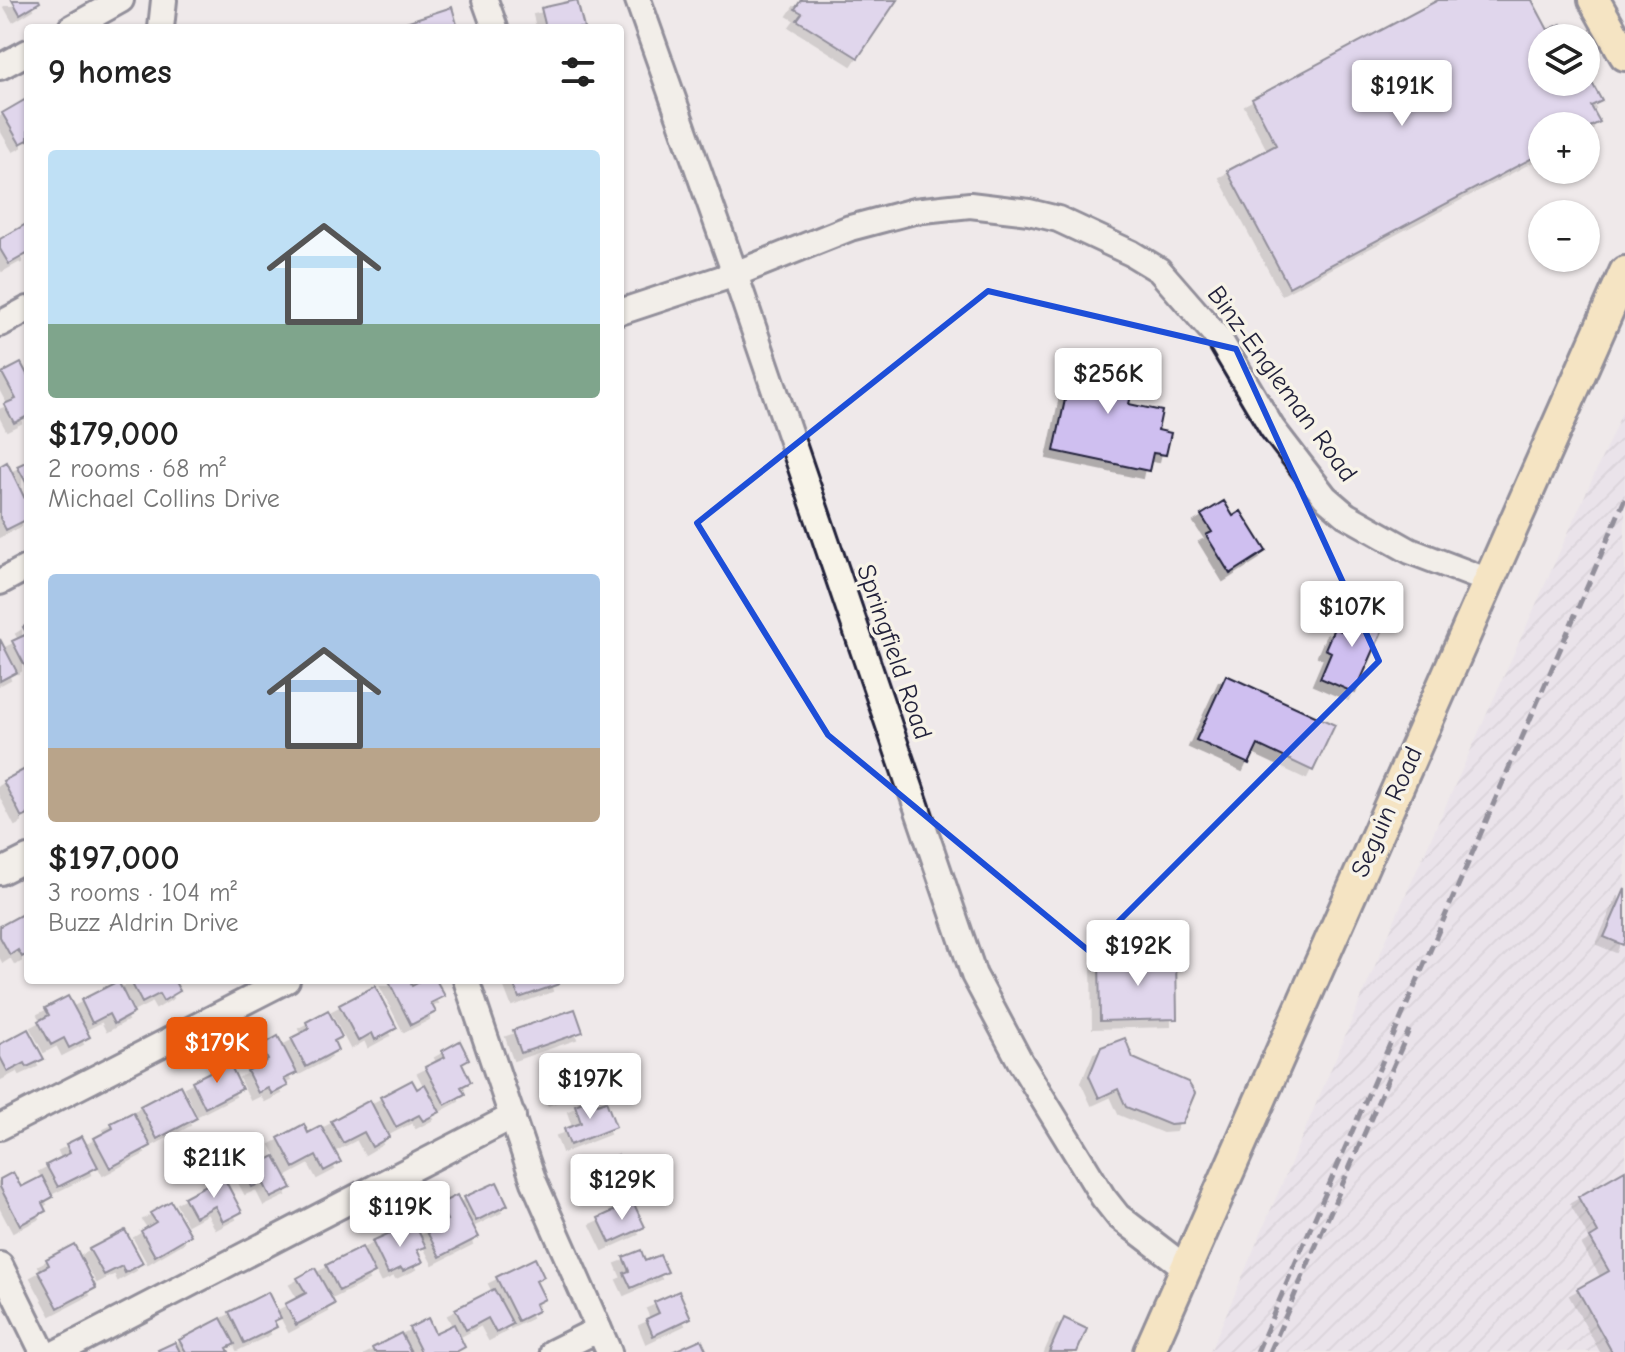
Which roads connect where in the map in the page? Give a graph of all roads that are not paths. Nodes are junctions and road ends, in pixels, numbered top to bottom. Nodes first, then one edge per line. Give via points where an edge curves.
1 (121, 0) edge
2 (164, 0) edge
3 (485, 0) edge
4 (638, 0) edge
5 (1594, 0) edge
6 (78, 24) edge
7 (161, 24) edge
8 (494, 24) edge
9 (24, 54) edge
10 (1625, 55) edge
11 (0, 67) edge
12 (1625, 272) edge
13 (735, 274) junction
14 (24, 311) edge
15 (624, 311) edge
16 (0, 324) edge
17 (24, 569) edge
18 (1489, 581) junction
19 (0, 582) edge
20 (24, 860) edge
21 (0, 872) edge
22 (279, 984) edge
23 (467, 984) edge
24 (513, 1116) junction
25 (0, 1127) edge
26 (0, 1265) edge
27 (1187, 1269) junction
28 (599, 1329) junction
29 (43, 1352) edge
30 (58, 1352) edge
31 (553, 1352) edge
32 (609, 1352) edge
33 (1149, 1352) edge

1 - 6 street
2 - 7 street
3 - 8 street
4 - 13 street, Springfield Road
5 - 10 main road
9 - 11 street
12 - 18 main road, Seguin Road
13 - 15 street, Binz-Engleman Road
13 - 18 street, Binz-Engleman Road via 850,228 940,207 1029,212 1072,225 1159,270 1220,340 1273,429 1325,497 1346,515 1410,551
13 - 27 street, Springfield Road via 974,975 1103,1197 1118,1216
14 - 16 street
17 - 19 street
18 - 27 main road, Seguin Road
20 - 21 street
22 - 25 street
23 - 24 street
24 - 28 street via 552,1228
24 - 30 street
26 - 29 street
27 - 33 main road, Seguin Road
28 - 31 street
28 - 32 street

